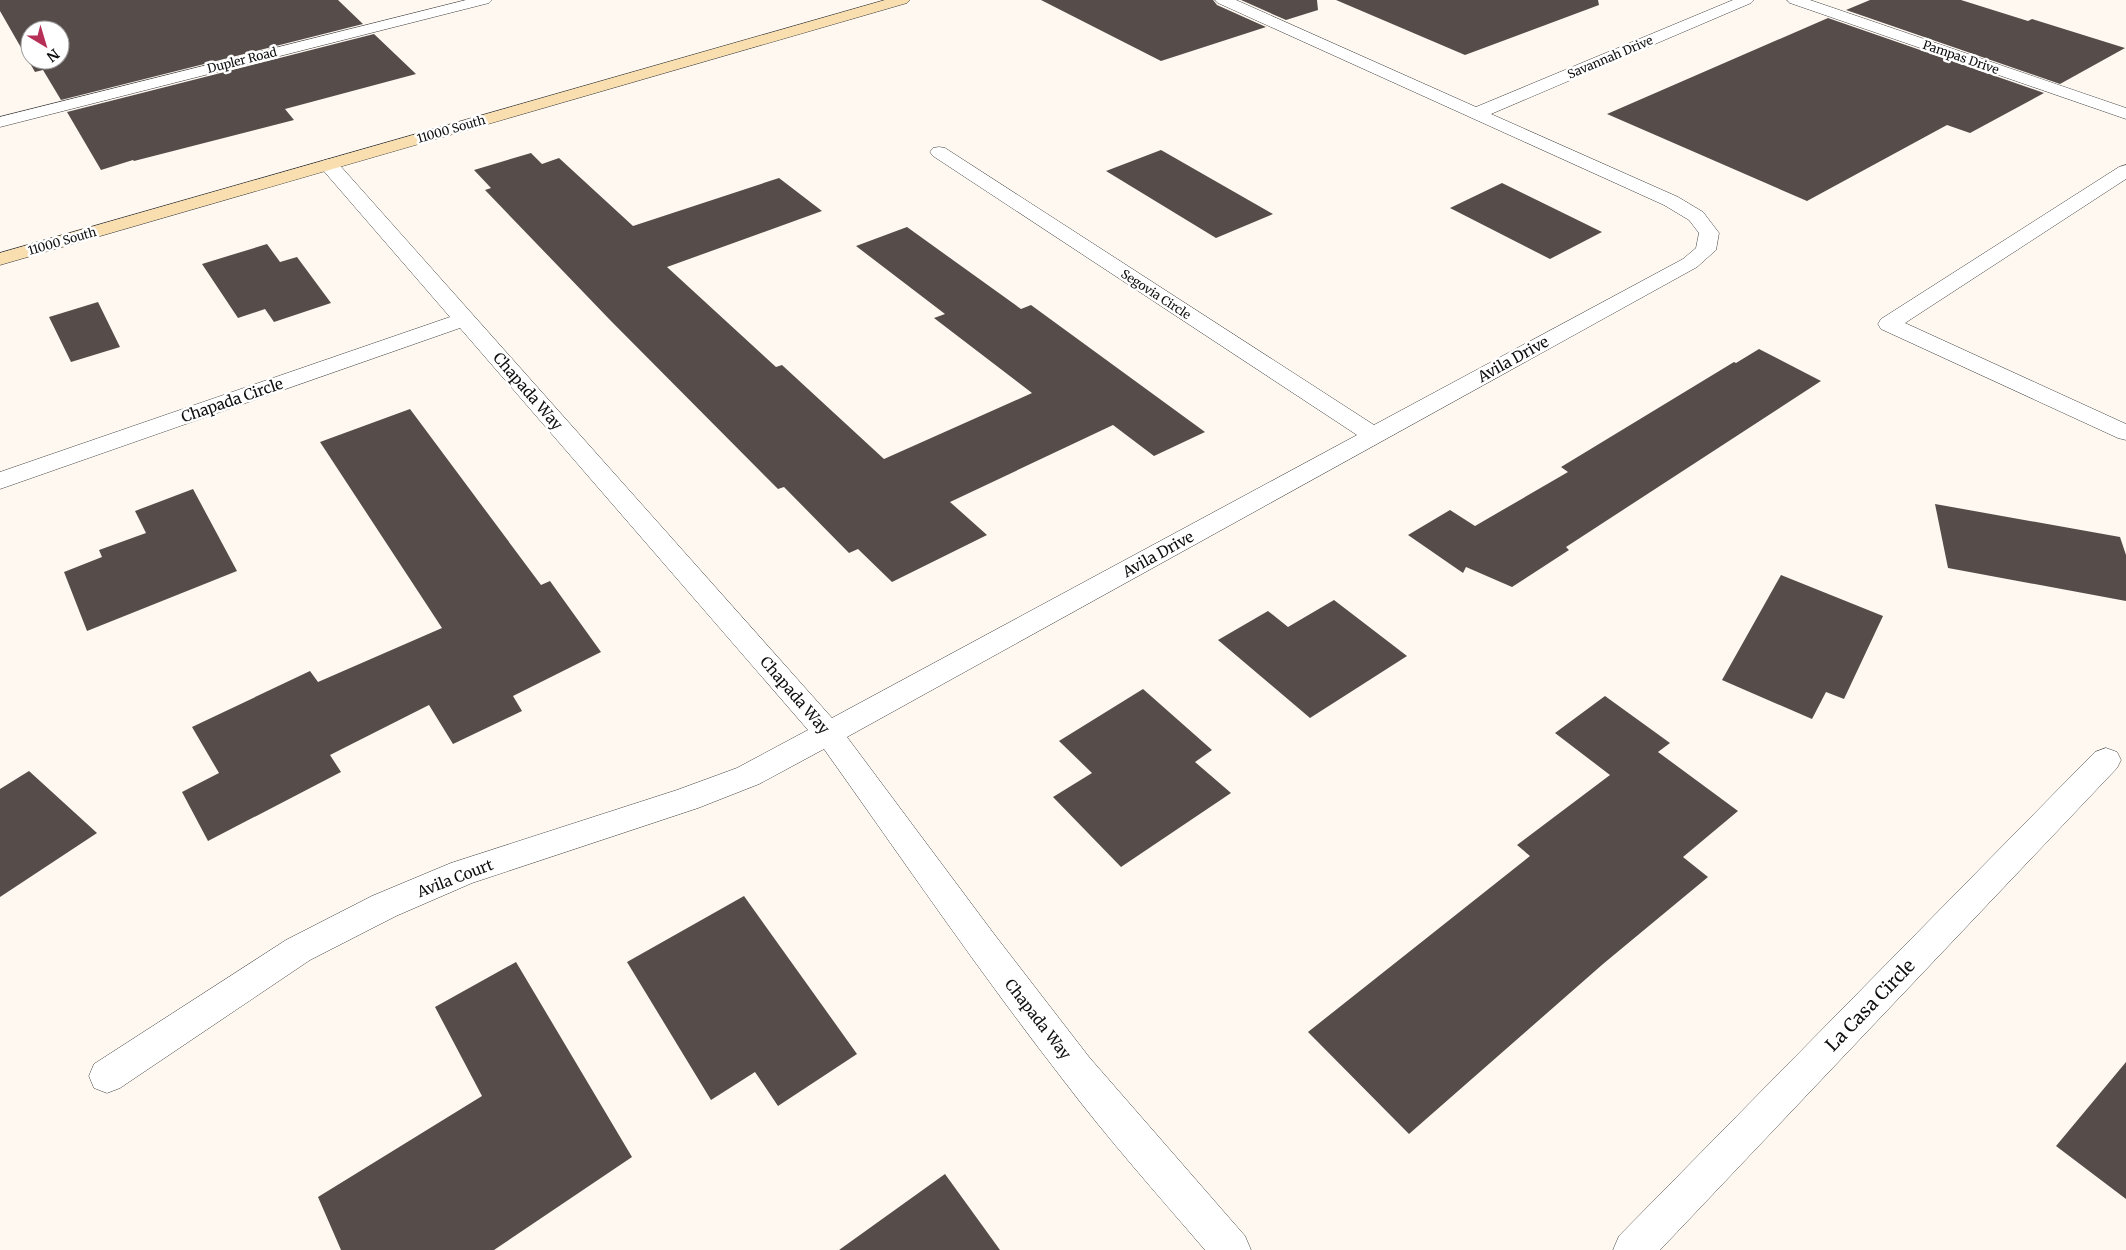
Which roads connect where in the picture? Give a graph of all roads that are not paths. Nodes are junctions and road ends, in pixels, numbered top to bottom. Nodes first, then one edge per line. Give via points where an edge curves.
1 (484, 0) edge
2 (902, 0) edge
3 (1223, 0) edge
4 (1746, 0) edge
5 (1795, 0) edge
6 (1475, 114) junction
7 (2126, 114) edge
8 (0, 122) edge
9 (939, 152) dead end
10 (329, 164) junction
11 (2126, 171) edge
12 (0, 259) edge
13 (464, 319) junction
14 (2126, 433) edge
15 (1373, 435) junction
16 (0, 481) edge
17 (828, 733) junction
18 (2106, 760) dead end
19 (107, 1076) dead end
20 (1231, 1250) edge
21 (1633, 1250) edge

1 - 8 street, Dupler Road
2 - 10 street, 11000 South
3 - 6 street, Avila Drive
4 - 6 street, Savannah Drive
5 - 7 street, Pampas Drive
6 - 15 street, Avila Drive via 1696,216 1708,233 1706,250 1690,263
9 - 15 street, Segovia Circle
10 - 12 street, 11000 South
10 - 13 street, Chapada Way
11 - 14 street via 1890,324
13 - 16 street, Chapada Circle
13 - 17 street, Chapada Way
15 - 17 street, Avila Drive
17 - 19 street, Avila Court via 748,776 462,873 384,906 298,950
17 - 20 street, Chapada Way via 991,959 1077,1070
18 - 21 street, La Casa Circle

